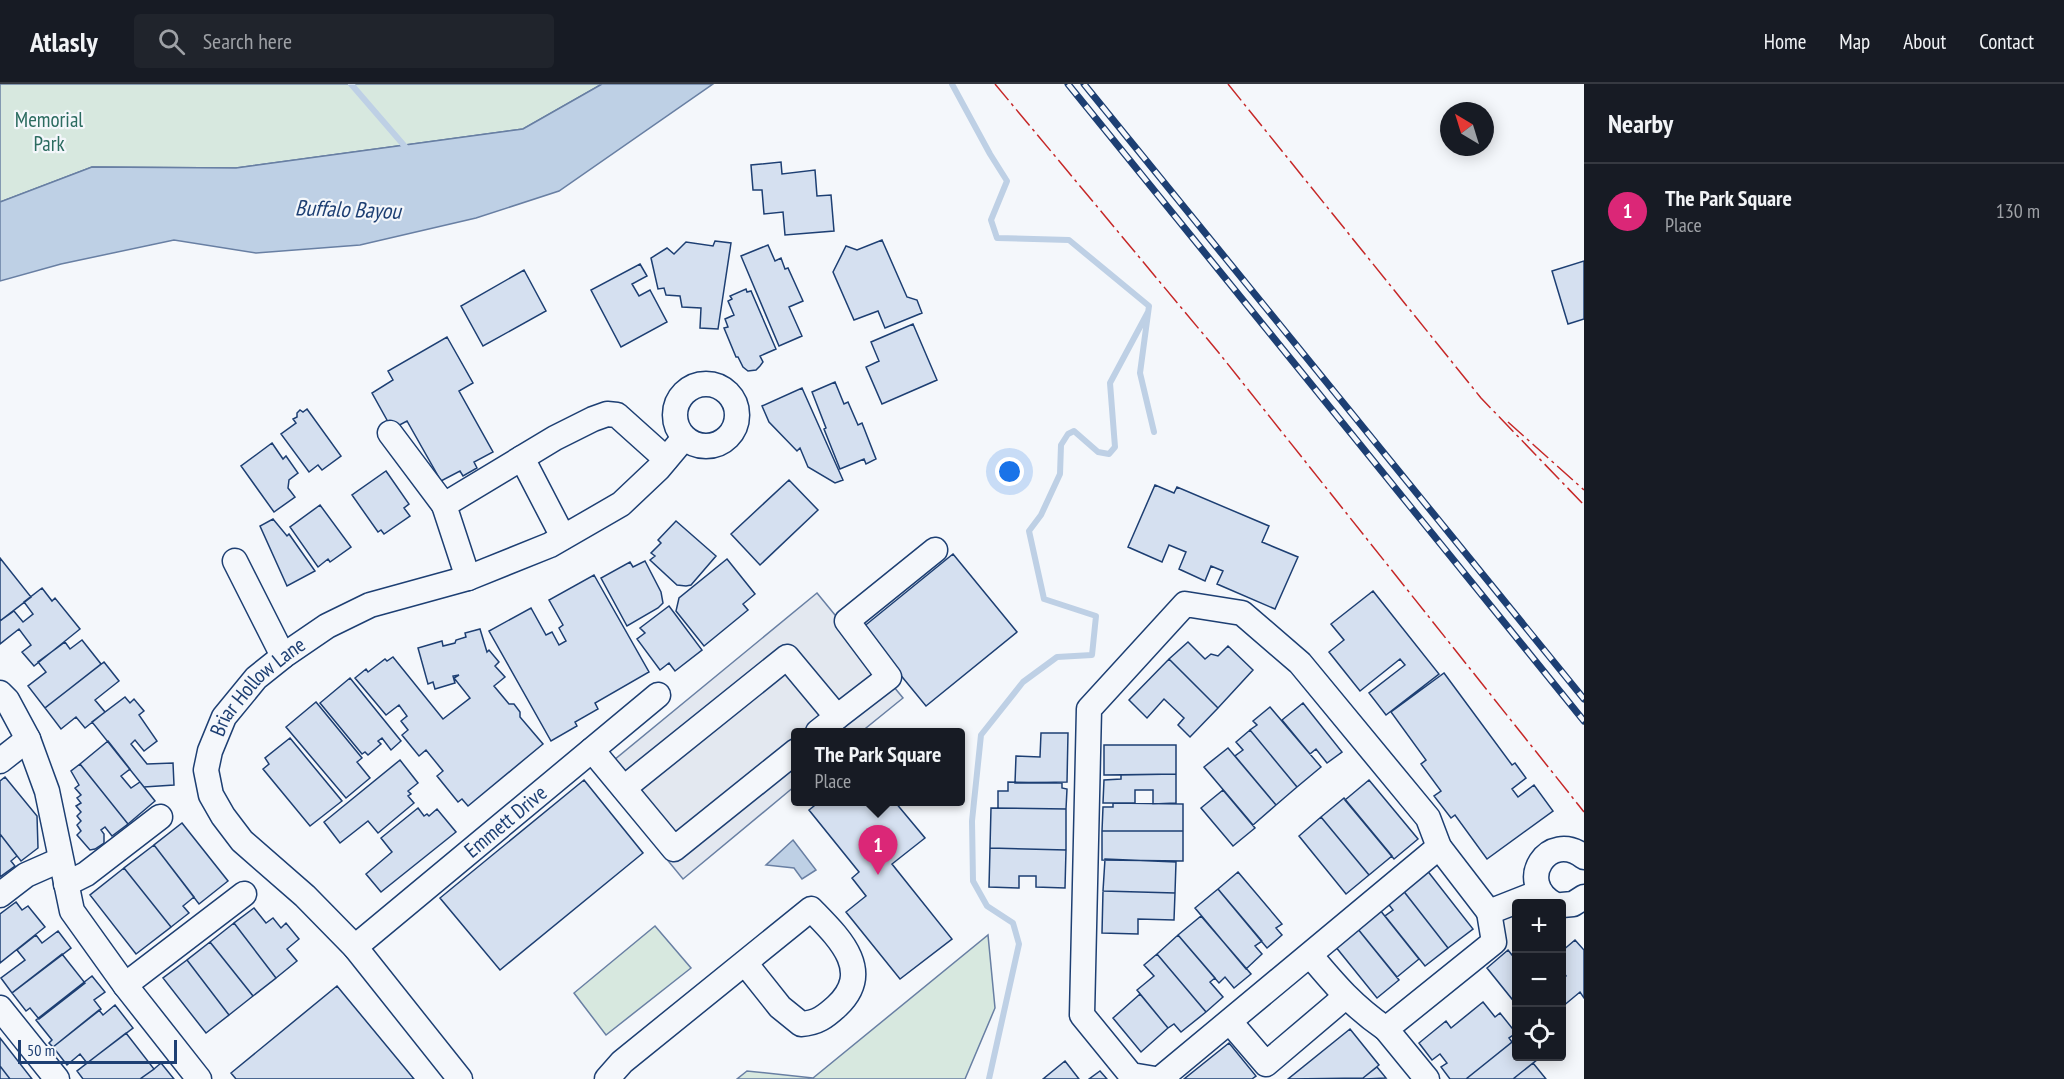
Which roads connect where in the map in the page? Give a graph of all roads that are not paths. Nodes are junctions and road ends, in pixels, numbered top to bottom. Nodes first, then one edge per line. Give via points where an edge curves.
1 (390, 433) dead end
2 (684, 438) dead end
3 (522, 458) junction
4 (666, 459) junction
5 (444, 505) junction
6 (563, 537) junction
7 (935, 550) dead end
8 (235, 561) dead end
9 (468, 578) junction
10 (283, 656) junction
11 (0, 693) edge
12 (658, 695) dead end
13 (837, 717) junction
14 (823, 728) edge
15 (28, 739) junction
16 (592, 750) junction
17 (791, 754) edge
18 (0, 761) edge
19 (624, 788) junction
20 (160, 817) dead end
21 (1439, 847) junction
22 (1584, 857) edge
23 (60, 860) junction
24 (66, 884) junction
25 (244, 894) dead end
26 (0, 895) edge
27 (1547, 897) edge
28 (1584, 897) edge
29 (1566, 905) edge
30 (1489, 912) junction
31 (355, 948) junction
32 (1310, 955) junction
33 (745, 963) junction
34 (125, 985) junction
35 (1345, 997) junction
36 (0, 1008) edge
37 (1230, 1022) junction
38 (1386, 1029) junction
39 (614, 1070) edge
40 (198, 1078) edge
41 (57, 1079) edge
42 (460, 1079) edge
43 (588, 1079) edge
44 (1155, 1079) edge
45 (1160, 1079) edge
46 (1427, 1079) edge

1 - 5 street
2 - 4 street, Briar Hollow Lane
3 - 4 street via 606,414 617,415
3 - 5 street
3 - 6 street
4 - 6 street, Briar Hollow Lane via 621,504
5 - 9 street
6 - 9 street, Briar Hollow Lane
7 - 13 street via 847,621 889,677
8 - 10 street
9 - 10 street, Briar Hollow Lane via 370,604 327,626
10 - 31 street, Briar Hollow Lane via 256,678 224,717 206,770 211,795 242,841 305,896
11 - 15 street via 8,700
12 - 16 street, Emmett Drive
13 - 14 street
13 - 19 street via 787,657
15 - 18 street
15 - 23 street via 47,791
16 - 19 street
16 - 31 street, Emmett Drive
17 - 19 street via 674,849
20 - 24 street via 86,874
21 - 30 street
21 - 32 street
21 - 44 street via 1428,818 1300,663 1242,613 1185,604 1089,709 1082,1015 1131,1076
22 - 27 street via 1559,849 1543,859 1536,876
23 - 24 street
23 - 26 street via 26,875
24 - 34 street via 72,911
25 - 34 street
27 - 30 street
28 - 29 street
30 - 38 street via 1494,942
31 - 42 street, Briar Hollow Lane
32 - 35 street
32 - 37 street
33 - 33 street via 811,909 845,946 853,980 845,998 822,1020 801,1024 780,1007
33 - 39 street
34 - 40 street
35 - 37 street via 1266,1064
35 - 38 street
36 - 41 street
37 - 45 street
38 - 46 street
39 - 43 street

